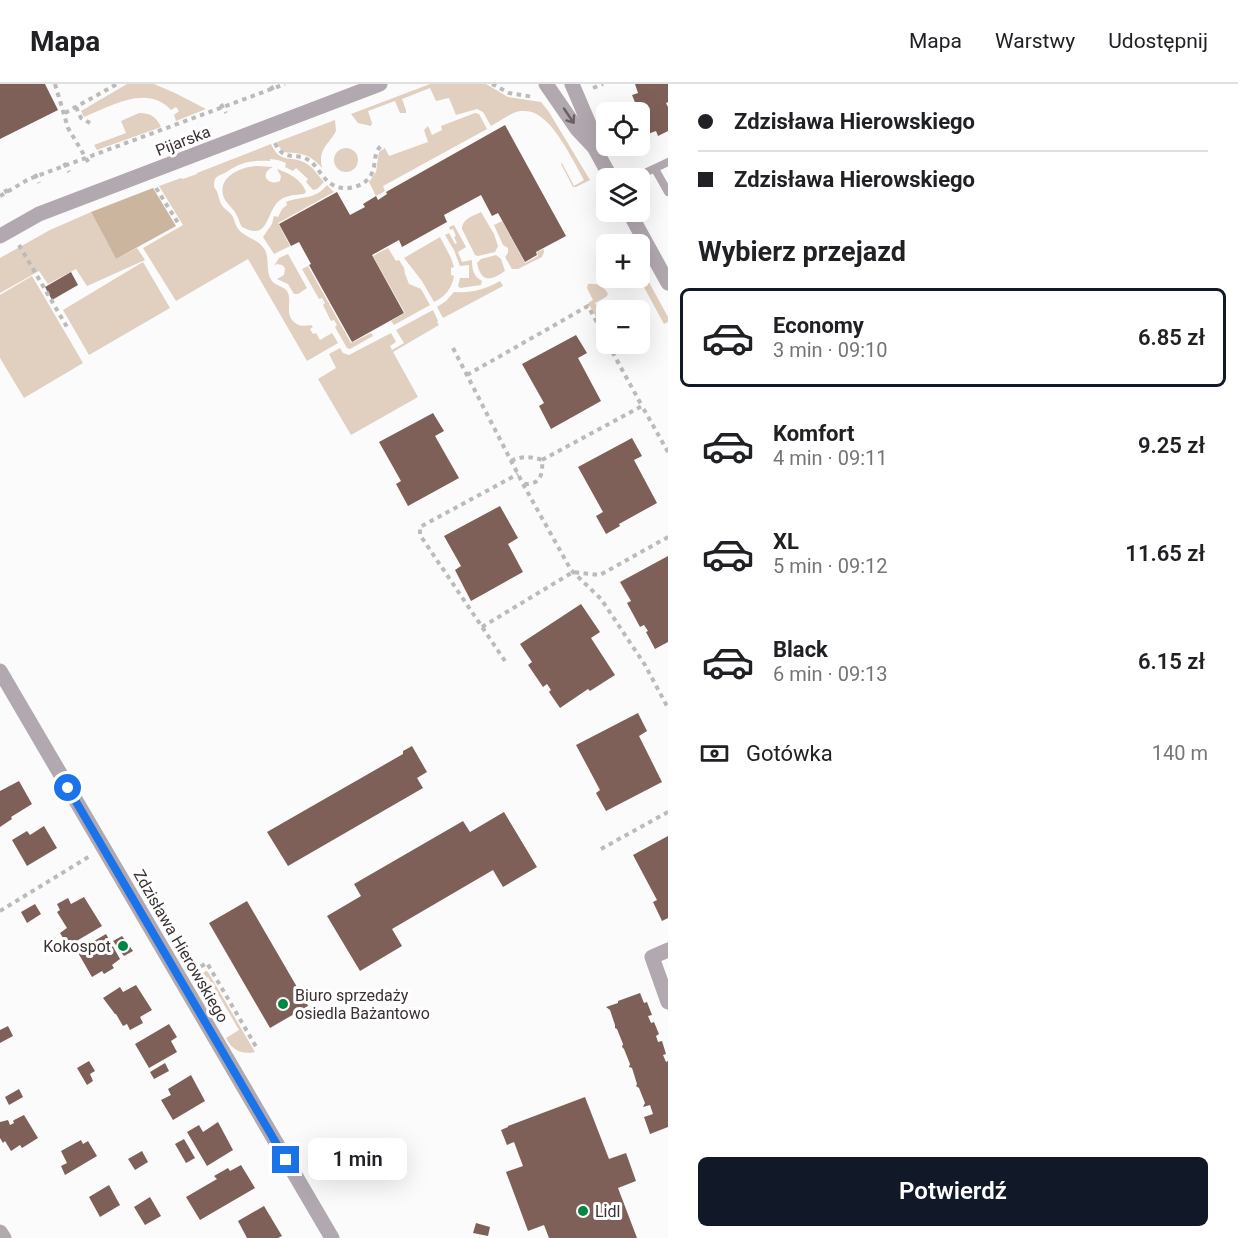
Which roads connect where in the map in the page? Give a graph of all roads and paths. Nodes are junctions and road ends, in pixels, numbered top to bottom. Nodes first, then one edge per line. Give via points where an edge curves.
1 (55, 84) edge
2 (117, 84) edge
3 (285, 84) edge
4 (380, 84) edge
5 (492, 84) edge
6 (546, 84) edge
7 (572, 84) edge
8 (603, 84) edge
9 (271, 87) junction
10 (592, 88) dead end
11 (275, 94) dead end
12 (536, 97) dead end
13 (222, 106) junction
14 (76, 107) junction
15 (64, 114) junction
16 (226, 114) dead end
17 (90, 123) dead end
18 (273, 140) dead end
19 (382, 145) dead end
20 (594, 147) junction
21 (87, 158) junction
22 (668, 162) edge
23 (65, 164) junction
24 (90, 165) dead end
25 (606, 168) edge
26 (655, 168) junction
27 (650, 170) edge
28 (69, 172) dead end
29 (36, 175) junction
30 (39, 183) dead end
31 (154, 185) dead end
32 (5, 190) junction
33 (668, 192) edge
34 (0, 196) edge
35 (9, 197) dead end
36 (634, 222) edge
37 (180, 226) dead end
38 (0, 236) edge
39 (17, 242) dead end
40 (668, 283) edge
41 (596, 321) edge
42 (67, 327) dead end
43 (453, 348) dead end
44 (613, 354) edge
45 (466, 375) junction
46 (642, 406) junction
47 (668, 452) edge
48 (542, 460) junction
49 (511, 461) junction
50 (518, 474) junction
51 (523, 484) junction
52 (668, 537) edge
53 (573, 572) junction
54 (482, 627) junction
55 (505, 661) dead end
56 (0, 671) edge
57 (668, 708) edge
58 (668, 812) edge
59 (104, 848) junction
60 (601, 849) dead end
61 (0, 911) edge
62 (668, 950) edge
63 (179, 978) junction
64 (668, 1002) edge
65 (258, 1050) dead end
66 (0, 1232) edge
67 (4, 1238) edge
68 (332, 1238) edge

1 - 15 path
2 - 14 path
3 - 9 path
4 - 38 street, Pijarska via 39,214
5 - 12 path via 509,93
6 -> 20 street
7 - 20 street via 590,124
8 - 10 path
9 - 11 path
9 - 13 path
13 - 16 path
13 - 21 path
14 - 15 path
14 - 17 path via 81,118
15 - 21 path
18 - 19 path via 280,153 308,159 333,185 346,188 359,185 370,176 377,149
20 - 25 street
21 - 23 path
21 - 24 path
22 - 26 lane
23 - 28 path
23 - 29 path
26 - 27 lane
26 - 33 lane
29 - 30 path
29 - 32 path
31 - 37 path
32 - 34 path
32 - 35 path
36 - 40 street
39 - 42 path
41 - 45 path via 588,306
43 - 45 path
44 - 46 path
45 - 49 path
46 - 47 path
46 - 48 path
48 - 49 path via 522,456
48 - 51 path via 538,481
49 - 50 path
50 - 51 path
50 - 54 path via 420,527 420,535
51 - 53 path
52 - 53 path via 600,575
53 - 54 path
53 - 57 path via 601,599
54 - 55 path
56 - 59 street, Zdzisława Hierowskiego
58 - 60 path
59 - 61 path
59 - 63 street, Zdzisława Hierowskiego
62 - 64 street via 652,957
63 - 65 path via 207,963
63 - 68 street, Zdzisława Hierowskiego
66 - 67 street

